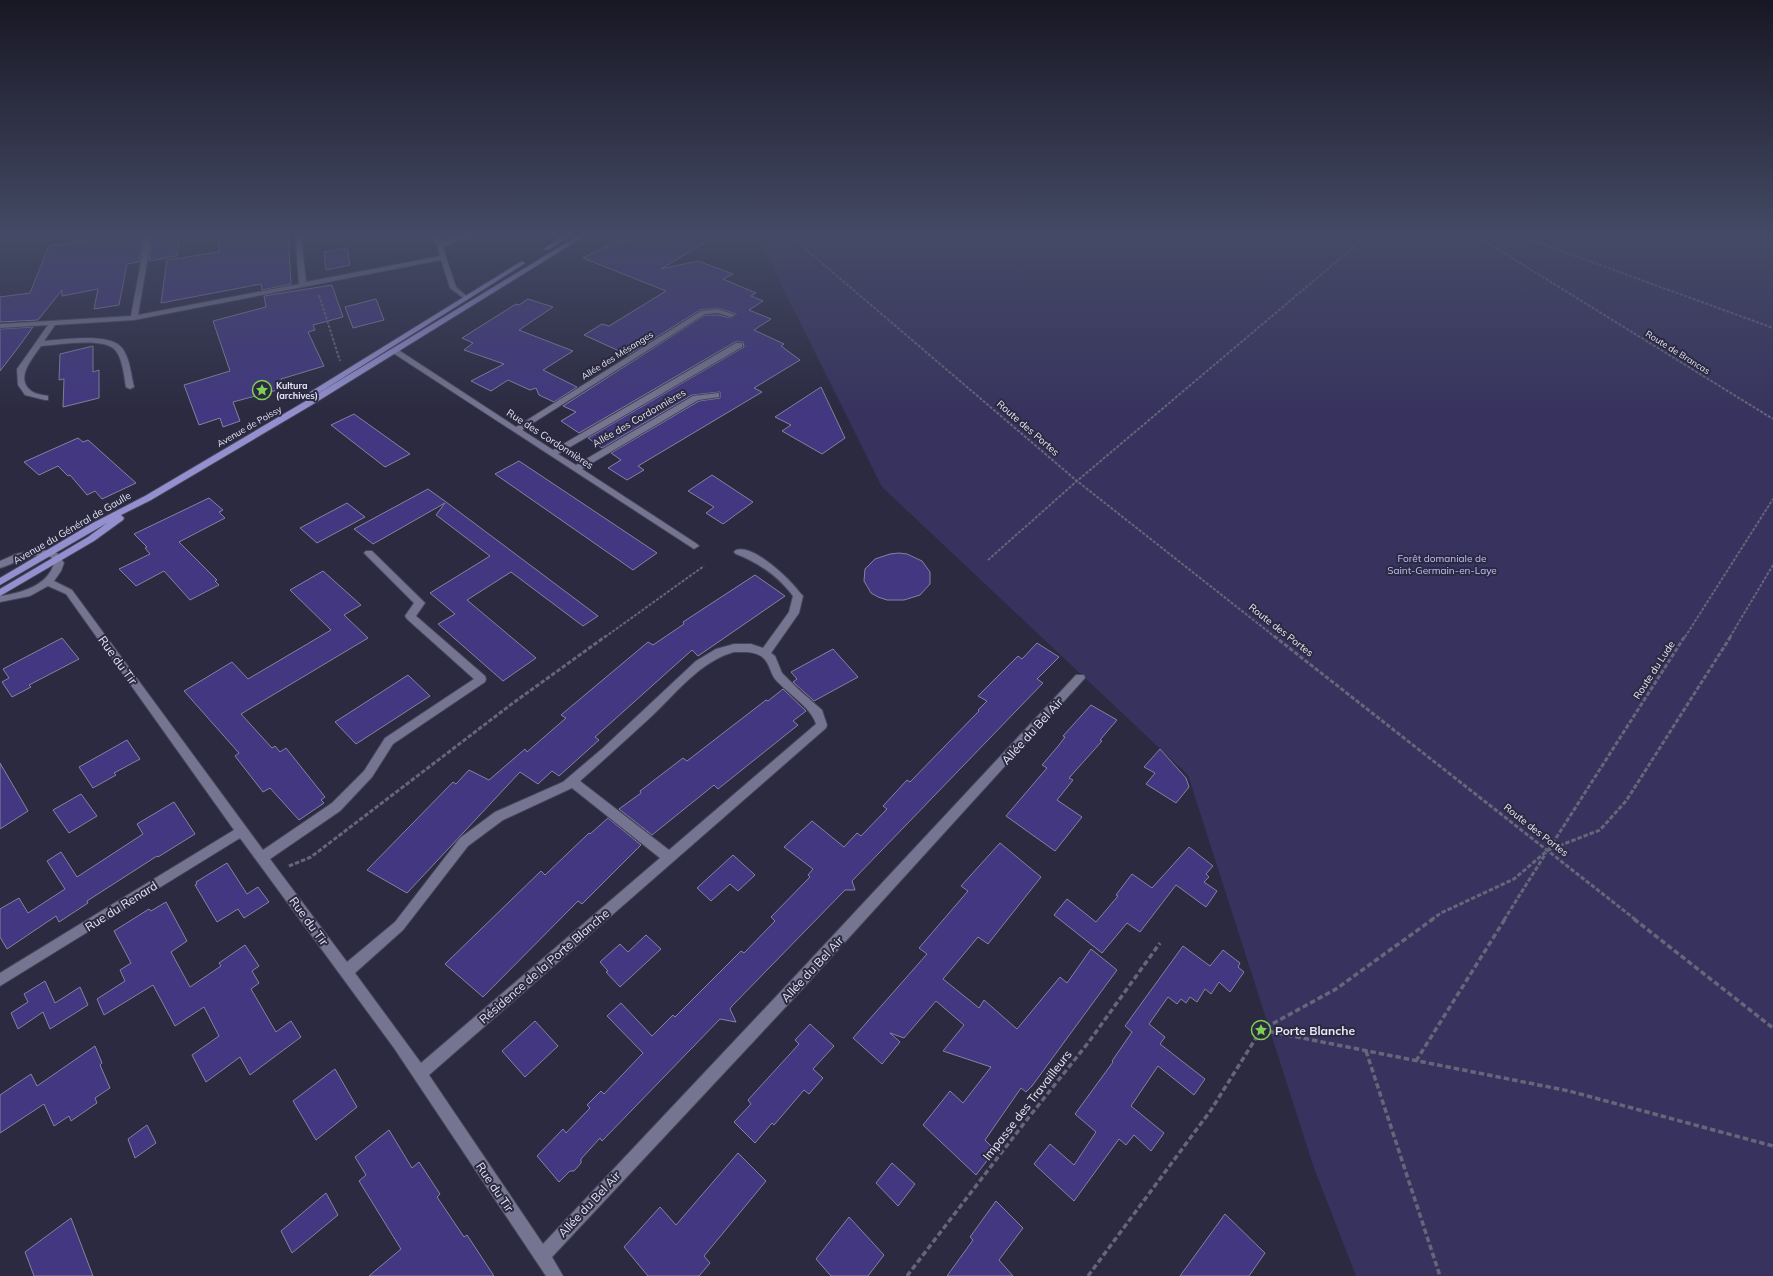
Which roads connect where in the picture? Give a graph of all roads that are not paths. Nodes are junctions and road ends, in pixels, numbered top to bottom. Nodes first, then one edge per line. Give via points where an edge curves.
1 (138, 294) edge
2 (259, 294) edge
3 (460, 294) edge
4 (473, 294) edge
5 (487, 294) edge
6 (466, 298) junction
7 (476, 300) junction
8 (731, 315) dead end
9 (134, 318) junction
10 (52, 324) junction
11 (0, 326) edge
12 (38, 344) junction
13 (739, 345) dead end
14 (385, 346) junction
15 (394, 351) junction
16 (130, 387) dead end
17 (716, 395) dead end
18 (45, 398) dead end
19 (517, 430) junction
20 (554, 453) junction
21 (218, 456) junction
22 (576, 469) junction
23 (148, 498) junction
24 (694, 546) dead end
25 (739, 552) dead end
26 (49, 553) junction
27 (368, 553) dead end
28 (58, 559) junction
29 (0, 565) edge
30 (0, 582) edge
31 (48, 582) junction
32 (0, 593) edge
33 (0, 599) edge
34 (766, 653) junction
35 (1080, 678) dead end
36 (572, 781) junction
37 (242, 831) junction
38 (262, 858) junction
39 (669, 858) junction
40 (346, 972) junction
41 (0, 980) edge
42 (419, 1074) junction
43 (541, 1257) junction
44 (555, 1276) edge

1 - 9 street
2 - 9 street
3 - 6 street
4 - 6 main road, Avenue de Poissy
5 - 7 main road, Avenue de Poissy
6 - 7 main road
6 - 14 main road, Avenue de Poissy
7 - 15 main road, Avenue de Poissy
8 - 19 street, Allée des Mésanges via 718,310 703,312
9 - 10 street
10 - 11 street
10 - 12 street
12 - 16 street via 92,340 111,343 119,348
12 - 18 street via 21,369 22,385 28,393
13 - 20 street
14 - 15 main road
14 - 21 main road, Avenue de Poissy
15 - 19 street, Rue des Cordonnières
15 - 21 main road, Avenue de Poissy
17 - 22 street, Allée des Cordonnières via 696,398
19 - 20 street, Rue des Cordonnières
20 - 22 street, Rue des Cordonnières
21 - 23 main road
22 - 24 street, Rue des Cordonnières
23 - 26 main road, Avenue du Général de Gaulle
23 - 28 main road, Avenue du Général de Gaulle
25 - 34 street via 756,558 782,576 798,596 794,613
26 - 28 street
26 - 29 street via 22,555
26 - 30 main road, Avenue du Général de Gaulle
27 - 38 street via 420,603 410,616 481,679 389,741 368,774 336,807
28 - 31 street via 58,570
28 - 32 main road, Avenue du Général de Gaulle
31 - 33 street via 17,597
31 - 37 street, Rue du Tir via 69,592
34 - 36 street via 751,648 734,648 720,652 700,664
34 - 39 street, Résidence de la Porte Blanche via 772,659 778,675 818,713 822,725
35 - 43 street, Allée du Bel Air
36 - 39 street
36 - 40 street via 499,816 464,842 399,926
37 - 38 street, Rue du Tir
37 - 41 street, Rue du Renard
38 - 40 street, Rue du Tir
39 - 42 street, Résidence de la Porte Blanche
40 - 42 street, Rue du Tir
42 - 43 street, Rue du Tir
43 - 44 street, Rue du Tir

